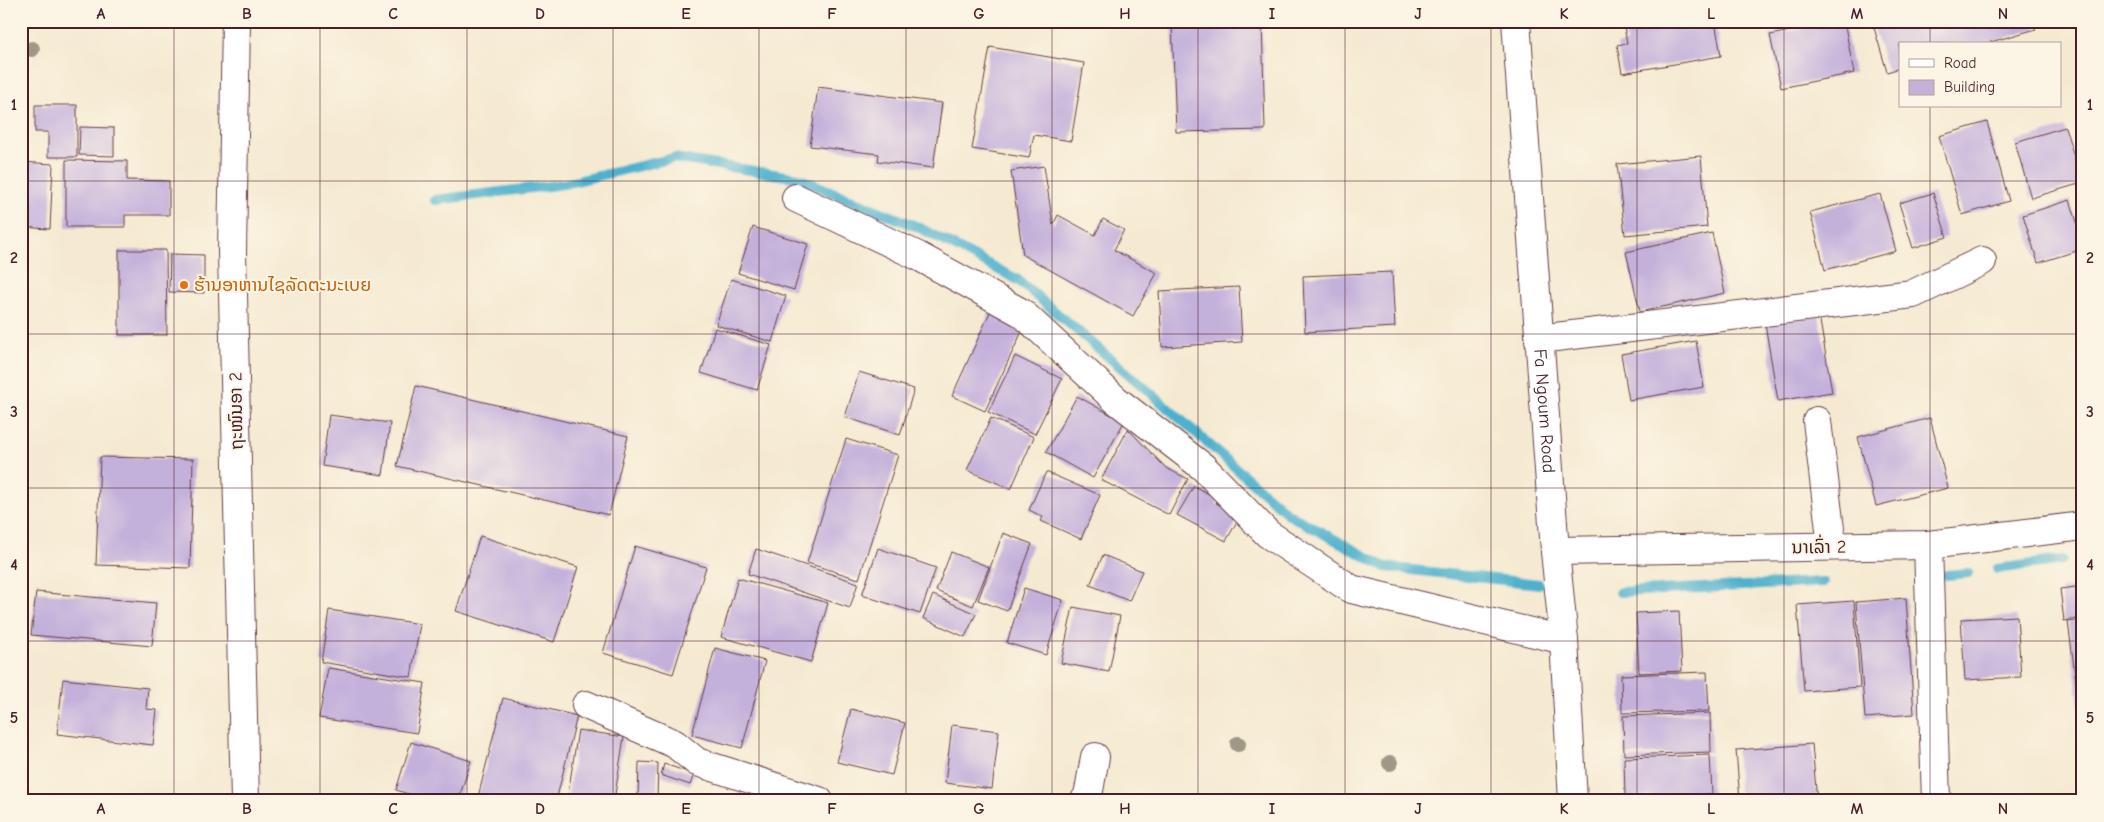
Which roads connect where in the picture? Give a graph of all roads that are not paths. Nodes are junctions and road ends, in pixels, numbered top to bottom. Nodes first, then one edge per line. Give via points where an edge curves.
1 (236, 21) edge
2 (1516, 21) edge
3 (796, 198) dead end
4 (1982, 260) dead end
5 (1539, 339) junction
6 (1817, 421) dead end
7 (2083, 526) edge
8 (1928, 545) junction
9 (1832, 546) junction
10 (1555, 551) junction
11 (1564, 640) junction
12 (586, 705) dead end
13 (1095, 757) dead end
14 (245, 801) edge
15 (819, 801) edge
16 (1084, 801) edge
17 (1573, 801) edge
18 (1936, 801) edge

1 - 14 street, ຖະໜົນອາ 2 via 232,252
2 - 5 street, Fa Ngoum Road
3 - 11 street via 918,256 1022,313 1116,400 1203,467 1268,534 1351,589
4 - 5 street via 1913,294
5 - 10 street, Fa Ngoum Road
6 - 9 street
7 - 8 street, ນາເລົ່າ 2
8 - 9 street, ນາເລົ່າ 2
8 - 18 street
9 - 10 street, ນາເລົ່າ 2
10 - 11 street, Fa Ngoum Road
11 - 17 street, Fa Ngoum Road
12 - 15 street via 674,744 698,762
13 - 16 street via 1088,796

